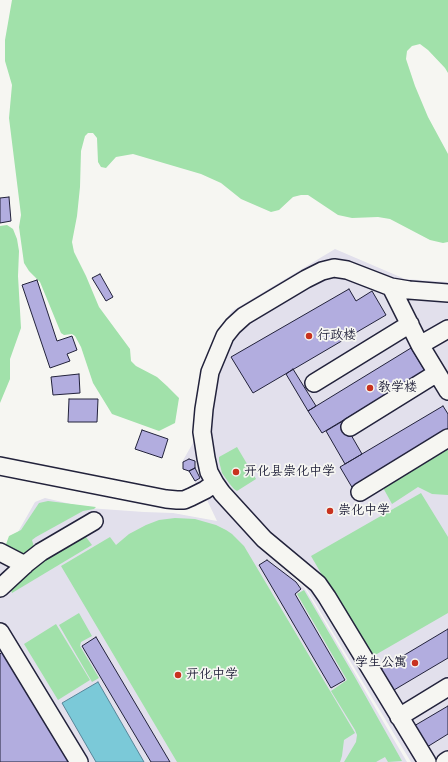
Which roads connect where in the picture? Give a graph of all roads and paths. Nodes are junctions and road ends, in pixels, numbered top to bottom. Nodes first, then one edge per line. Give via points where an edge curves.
1 (391, 287) junction
2 (448, 293) edge
3 (410, 324) junction
4 (448, 329) edge
5 (420, 345) junction
6 (444, 381) edge
7 (314, 383) dead end
8 (350, 426) dead end
9 (448, 438) edge
10 (0, 466) edge
11 (215, 483) junction
12 (360, 492) dead end
13 (94, 521) dead end
14 (0, 552) edge
15 (25, 564) junction
16 (1, 586) edge
17 (0, 632) edge
18 (448, 687) edge
19 (399, 717) junction
20 (448, 760) edge
21 (78, 762) edge
22 (427, 762) edge
23 (445, 762) edge

1 - 2 street
1 - 3 street
1 - 11 street via 348,270 334,268 306,279 244,316 233,326 225,336 210,372 204,409 202,432 209,472
3 - 5 street
3 - 7 street
4 - 5 street
5 - 6 street
6 - 8 street
9 - 12 street
10 - 11 street via 177,500 191,497
11 - 19 street via 264,539 318,584
13 - 15 street
14 - 15 street
15 - 16 street
17 - 21 street
18 - 19 street
19 - 22 street
20 - 23 street

